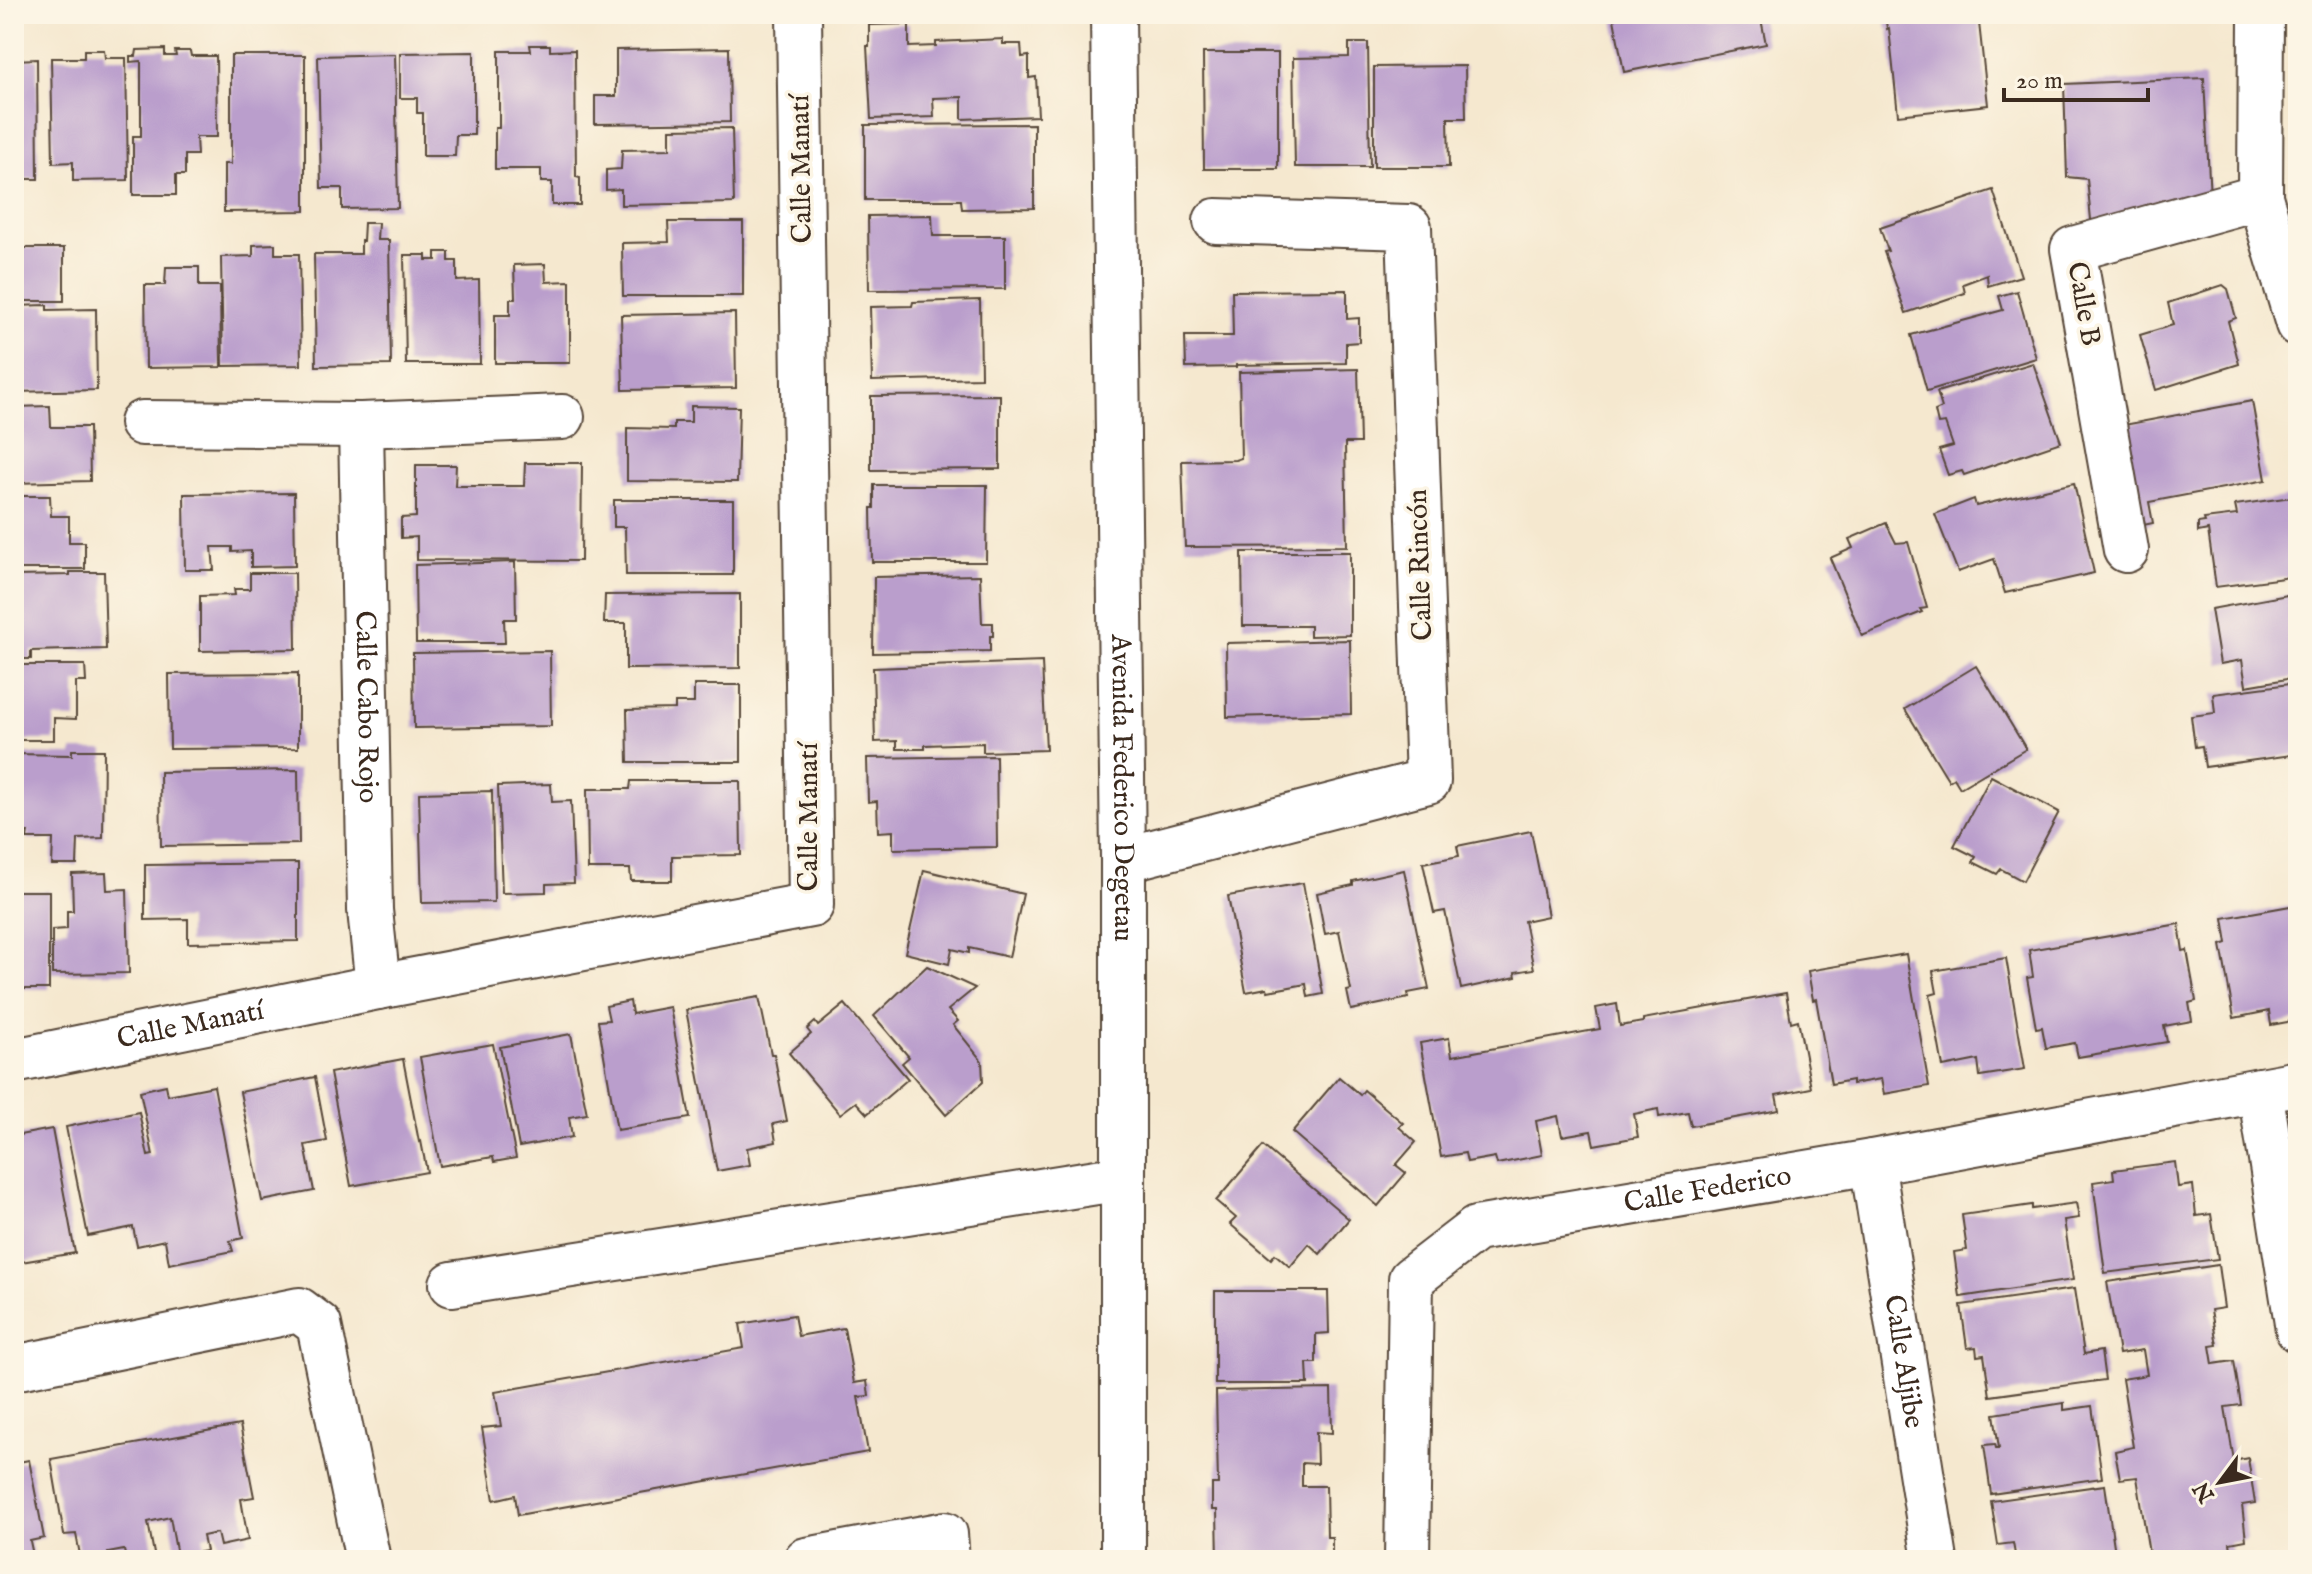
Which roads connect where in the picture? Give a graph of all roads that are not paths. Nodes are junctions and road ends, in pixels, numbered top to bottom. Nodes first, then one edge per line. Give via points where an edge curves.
1 (799, 14) edge
2 (1113, 14) edge
3 (2261, 14) edge
4 (2260, 197) junction
5 (1216, 221) dead end
6 (2298, 324) edge
7 (562, 417) dead end
8 (142, 423) dead end
9 (361, 425) junction
10 (2126, 550) dead end
11 (1123, 860) junction
12 (378, 987) junction
13 (14, 1061) edge
14 (2279, 1086) edge
15 (1872, 1162) junction
16 (1122, 1178) junction
17 (452, 1284) dead end
18 (2298, 1330) edge
19 (14, 1368) edge
20 (368, 1560) edge
21 (806, 1560) edge
22 (947, 1560) edge
23 (1123, 1560) edge
24 (1407, 1560) edge
25 (1935, 1560) edge

1 - 12 street, Calle Manatí via 811,905
2 - 11 street, Avenida Federico Degetau
3 - 4 street
4 - 6 street
4 - 10 street, Calle B via 2073,249
5 - 11 street, Calle Rincón via 1409,227 1428,781
7 - 9 street
8 - 9 street
9 - 12 street, Calle Cabo Rojo via 370,910
11 - 16 street, Avenida Federico Degetau
12 - 13 street, Calle Manatí
14 - 15 street, Calle Federico
14 - 18 street
15 - 24 street, Calle Federico via 1476,1229 1411,1279
15 - 25 street, Calle Aljibe
16 - 17 street
16 - 23 street, Avenida Federico Degetau
19 - 20 street via 299,1310 319,1325
21 - 22 street via 945,1534

